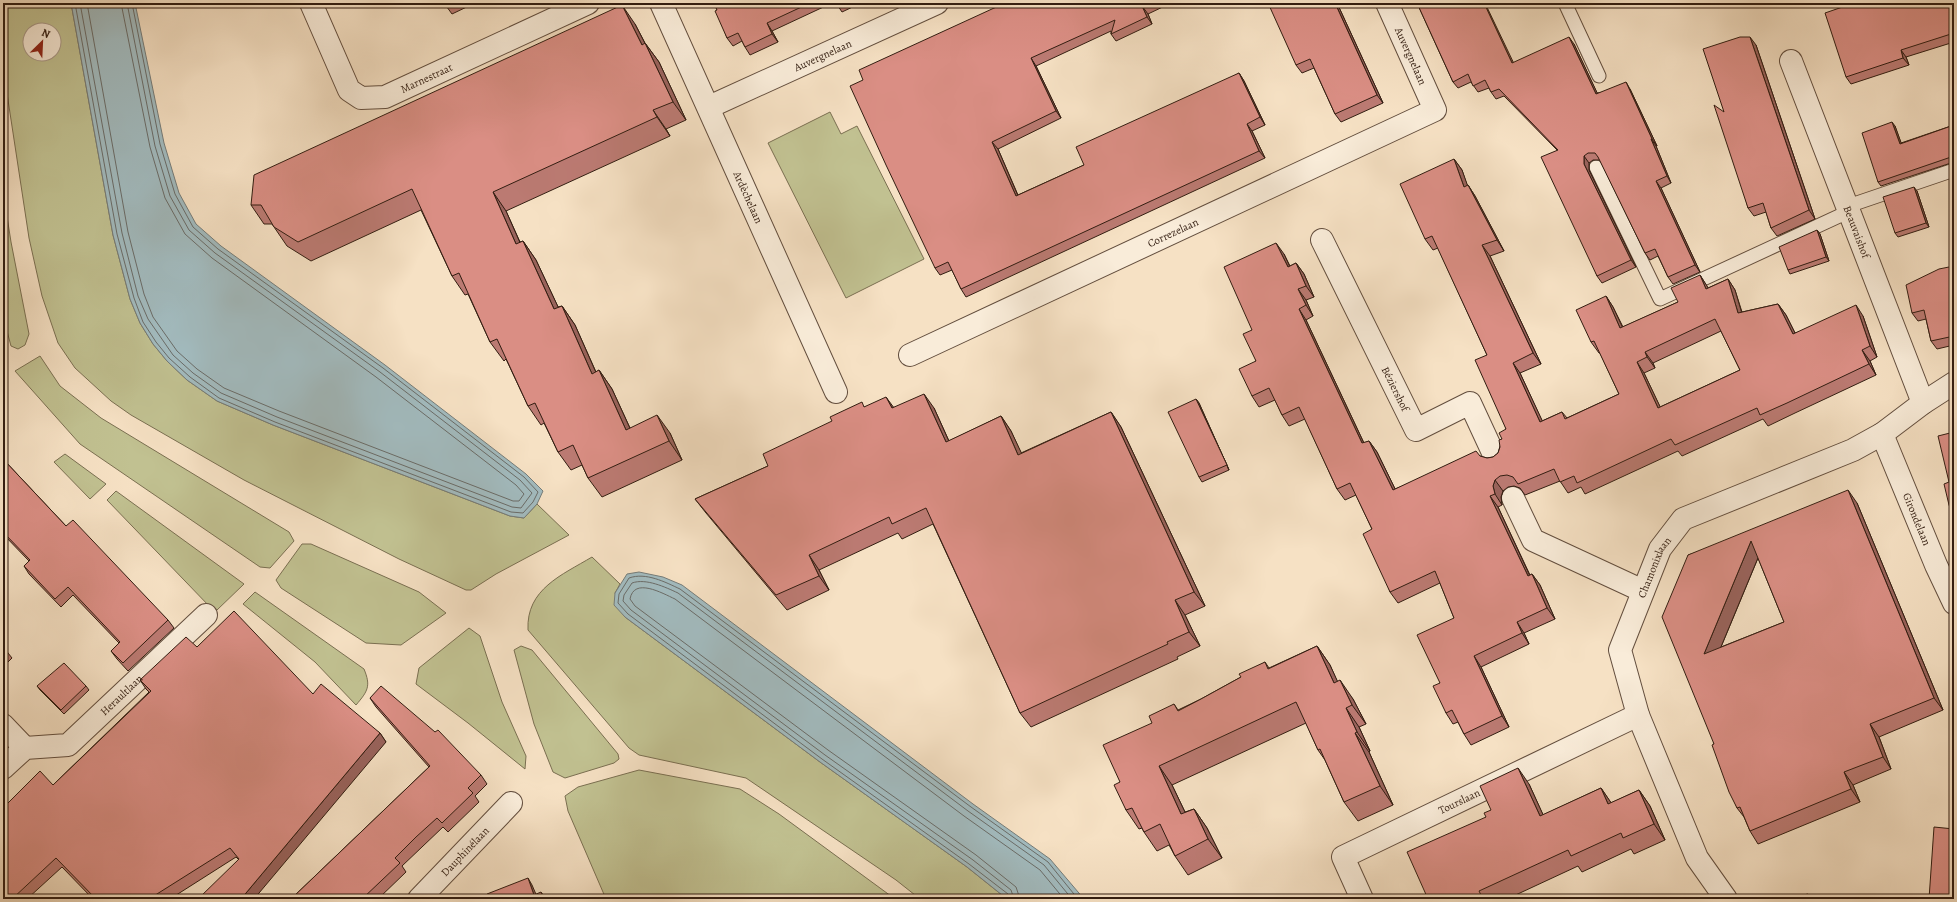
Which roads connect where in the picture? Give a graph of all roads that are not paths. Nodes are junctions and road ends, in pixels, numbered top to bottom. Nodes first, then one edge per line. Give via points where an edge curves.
1 (311, 3) edge
2 (588, 3) edge
3 (661, 3) edge
4 (937, 3) edge
5 (1387, 3) edge
6 (1565, 3) edge
7 (1791, 61) dead end
8 (1598, 76) dead end
9 (709, 107) junction
10 (1435, 110) joint
11 (1596, 168) edge
12 (1954, 170) edge
13 (1849, 208) junction
14 (1322, 240) dead end
15 (910, 354) dead end
16 (1954, 384) edge
17 (836, 392) dead end
18 (1923, 403) junction
19 (1882, 434) junction
20 (1495, 457) edge
21 (1513, 498) edge
22 (1643, 591) junction
23 (1954, 603) edge
24 (206, 616) dead end
25 (1638, 715) junction
26 (3, 725) edge
27 (25, 748) junction
28 (3, 768) edge
29 (511, 803) dead end
30 (419, 899) edge
31 (1362, 899) edge
32 (1726, 899) edge

1 - 2 street, Marnestraat via 349,90 362,98 385,97
3 - 9 street, Ardèchelaan
4 - 9 street, Auvergnelaan
5 - 10 street, Auvergnelaan
6 - 8 lane
7 - 13 street, Beauvaishof
9 - 17 street, Ardèchelaan
10 - 15 street, Correzelaan
11 - 13 lane via 1660,299
12 - 13 lane
13 - 18 street, Beauvaishof
14 - 20 street, Béziershof via 1416,430 1470,403
16 - 18 street, Chamonixlaan
18 - 19 street, Chamonixlaan
19 - 22 street, Chamonixlaan via 1853,450 1683,519 1660,549
19 - 23 street, Girondelaan
21 - 22 street via 1533,540
22 - 25 street, Chamonixlaan via 1620,650
24 - 27 street, Heraultlaan via 68,745
25 - 31 street, Tourslaan via 1343,857
25 - 32 street, Chamonixlaan via 1697,858
26 - 27 street
27 - 28 street
29 - 30 street, Dauphinélaan

